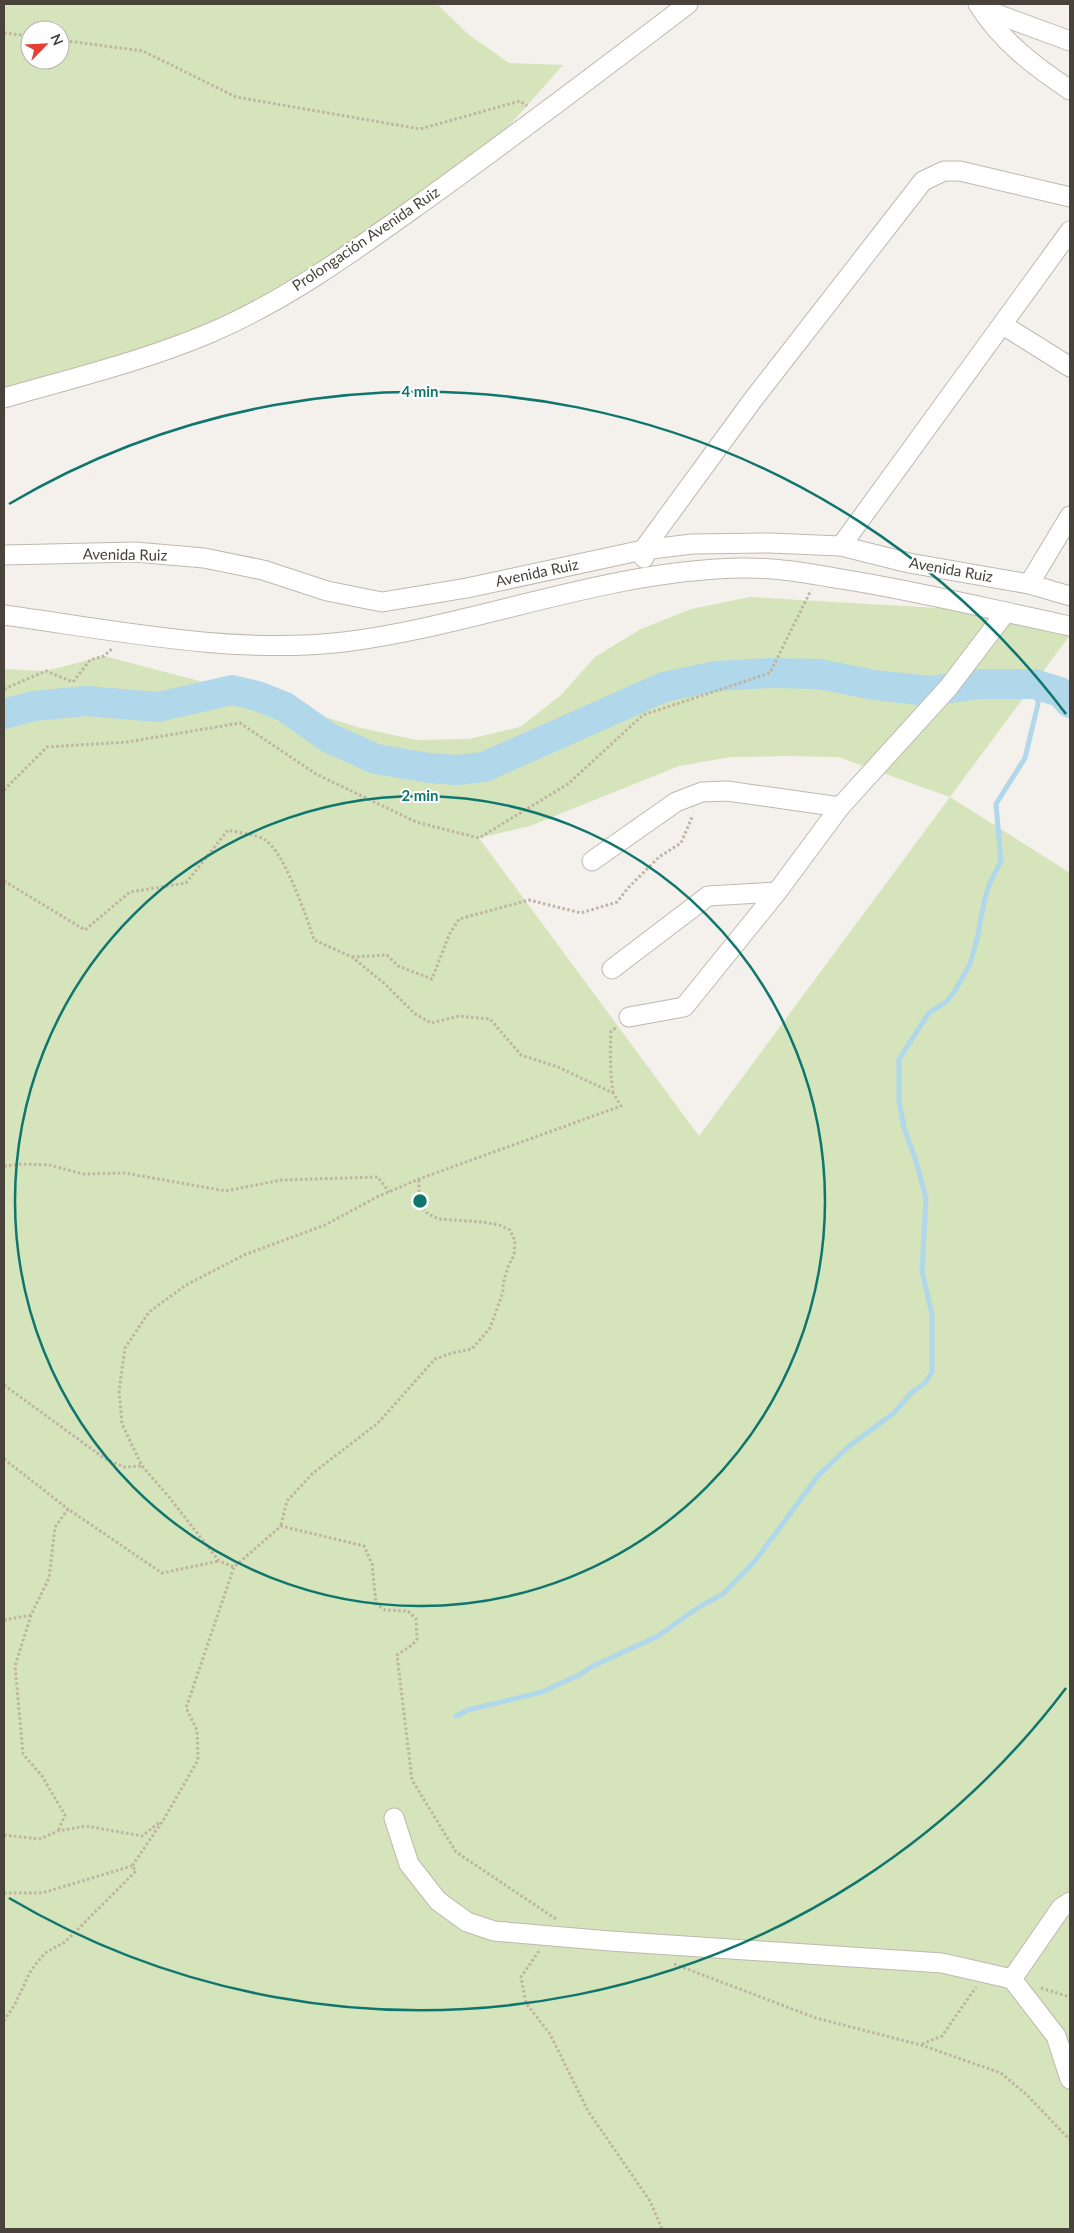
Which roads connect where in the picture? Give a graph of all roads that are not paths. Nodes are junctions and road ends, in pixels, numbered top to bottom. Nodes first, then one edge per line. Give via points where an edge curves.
1 (688, 4) edge
2 (980, 6) edge
3 (1070, 41) edge
4 (1070, 90) edge
5 (1070, 198) edge
6 (1070, 231) edge
7 (1003, 324) junction
8 (1070, 367) edge
9 (4, 398) edge
10 (1070, 516) edge
11 (841, 546) junction
12 (643, 550) junction
13 (4, 555) edge
14 (648, 576) junction
15 (1029, 584) junction
16 (1070, 596) edge
17 (1006, 612) junction
18 (4, 615) edge
19 (1070, 626) edge
20 (840, 807) junction
21 (592, 861) dead end
22 (777, 892) junction
23 (612, 969) dead end
24 (629, 1017) road end
25 (394, 1818) dead end
26 (1070, 1902) edge
27 (1003, 1977) junction
28 (1070, 2079) edge

1 - 9 street, Prolongación Avenida Ruiz via 540,117 356,250 270,303 211,332 136,361
2 - 3 street
2 - 4 street via 1008,42 1032,64
5 - 12 street via 960,171 944,171 923,181 752,401
6 - 7 street
7 - 8 street
7 - 11 street
10 - 15 street
11 - 12 street, Avenida Ruiz via 692,544
11 - 15 street, Avenida Ruiz via 909,563
12 - 13 street, Avenida Ruiz via 467,588 382,602 327,591 263,570 204,558 135,552
12 - 14 street
14 - 17 street, Avenida Ruiz via 773,568 880,585
14 - 18 street, Avenida Ruiz via 401,633 342,642 241,645
15 - 16 street, Avenida Ruiz
17 - 19 street, Avenida Ruiz
17 - 20 street via 948,688
20 - 21 street via 727,791 702,792 676,802
20 - 22 street
22 - 23 street via 708,896
22 - 24 street via 684,1007
25 - 27 street via 409,1864 438,1901 467,1922 494,1931 942,1963
26 - 27 street via 1061,1908
27 - 28 street via 1056,2036

